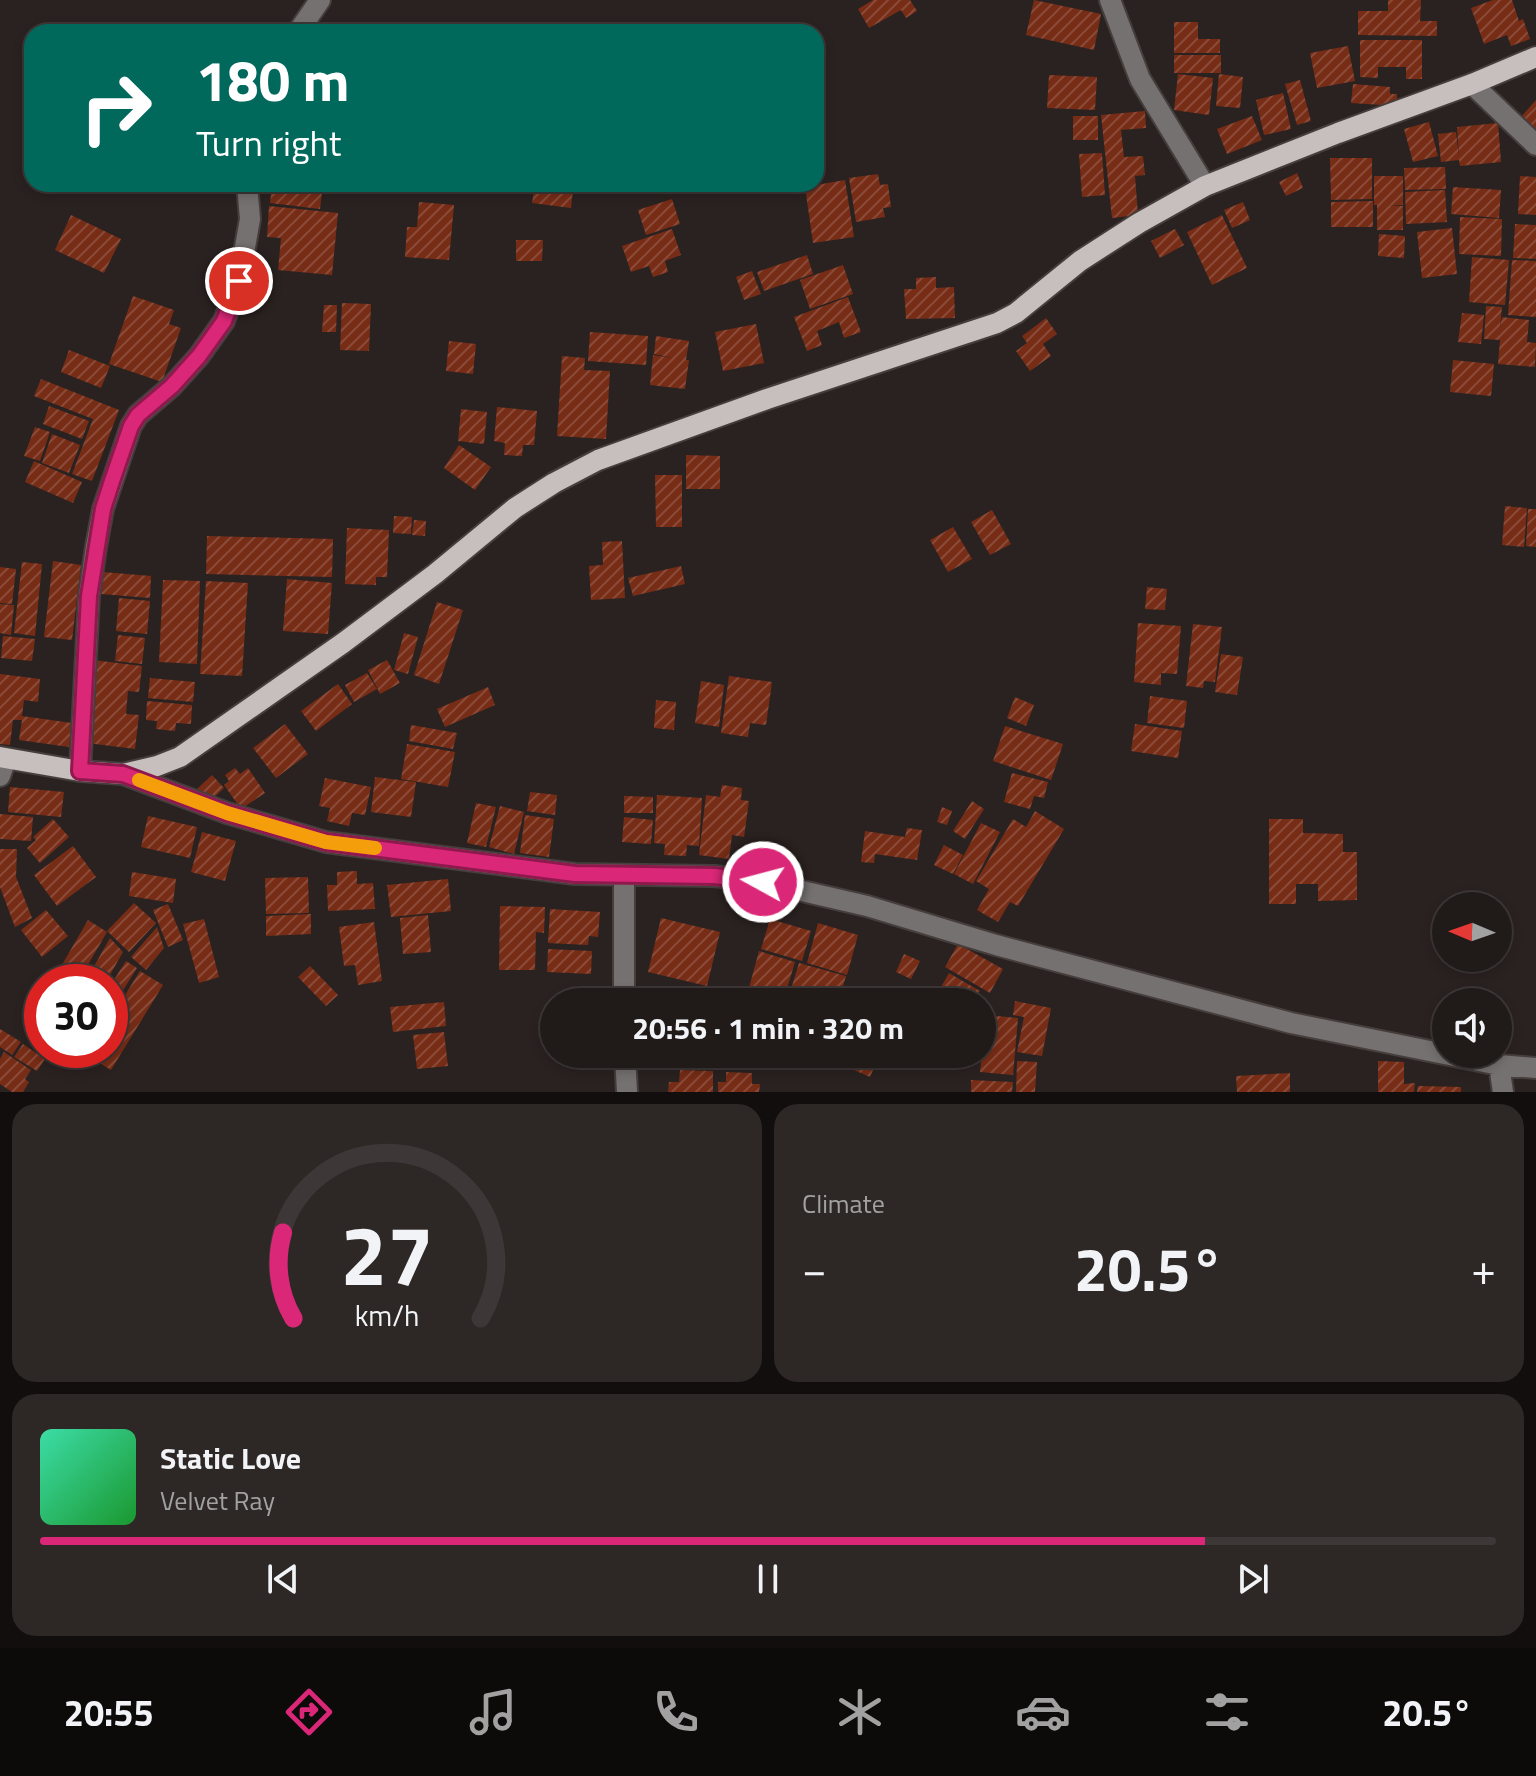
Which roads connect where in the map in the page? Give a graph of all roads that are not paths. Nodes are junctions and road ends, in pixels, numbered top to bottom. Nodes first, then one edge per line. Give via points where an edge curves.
1 (320, 0) edge
2 (1110, 0) edge
3 (304, 24) edge
4 (1536, 57) edge
5 (1472, 84) junction
6 (1536, 145) edge
7 (1205, 186) junction
8 (248, 192) edge
9 (2, 764) edge
10 (80, 771) junction
11 (123, 774) junction
12 (624, 875) junction
13 (624, 988) edge
14 (1432, 1051) edge
15 (1512, 1066) edge
16 (626, 1068) edge
17 (1499, 1068) edge
18 (1536, 1068) edge
19 (627, 1092) edge
20 (1503, 1092) edge

1 - 3 street
2 - 7 street via 1140,79
4 - 5 main road
5 - 6 street
5 - 7 main road
7 - 11 main road via 1127,230 997,323 612,454 554,483 343,643 180,757
8 - 10 street via 250,219 239,281 224,321 172,386 138,415 103,509 89,596
9 - 10 main road
10 - 11 main road
11 - 12 street via 326,842 575,874
12 - 13 street
12 - 14 street via 763,882 1291,1023
15 - 18 street
16 - 19 street
17 - 20 street

